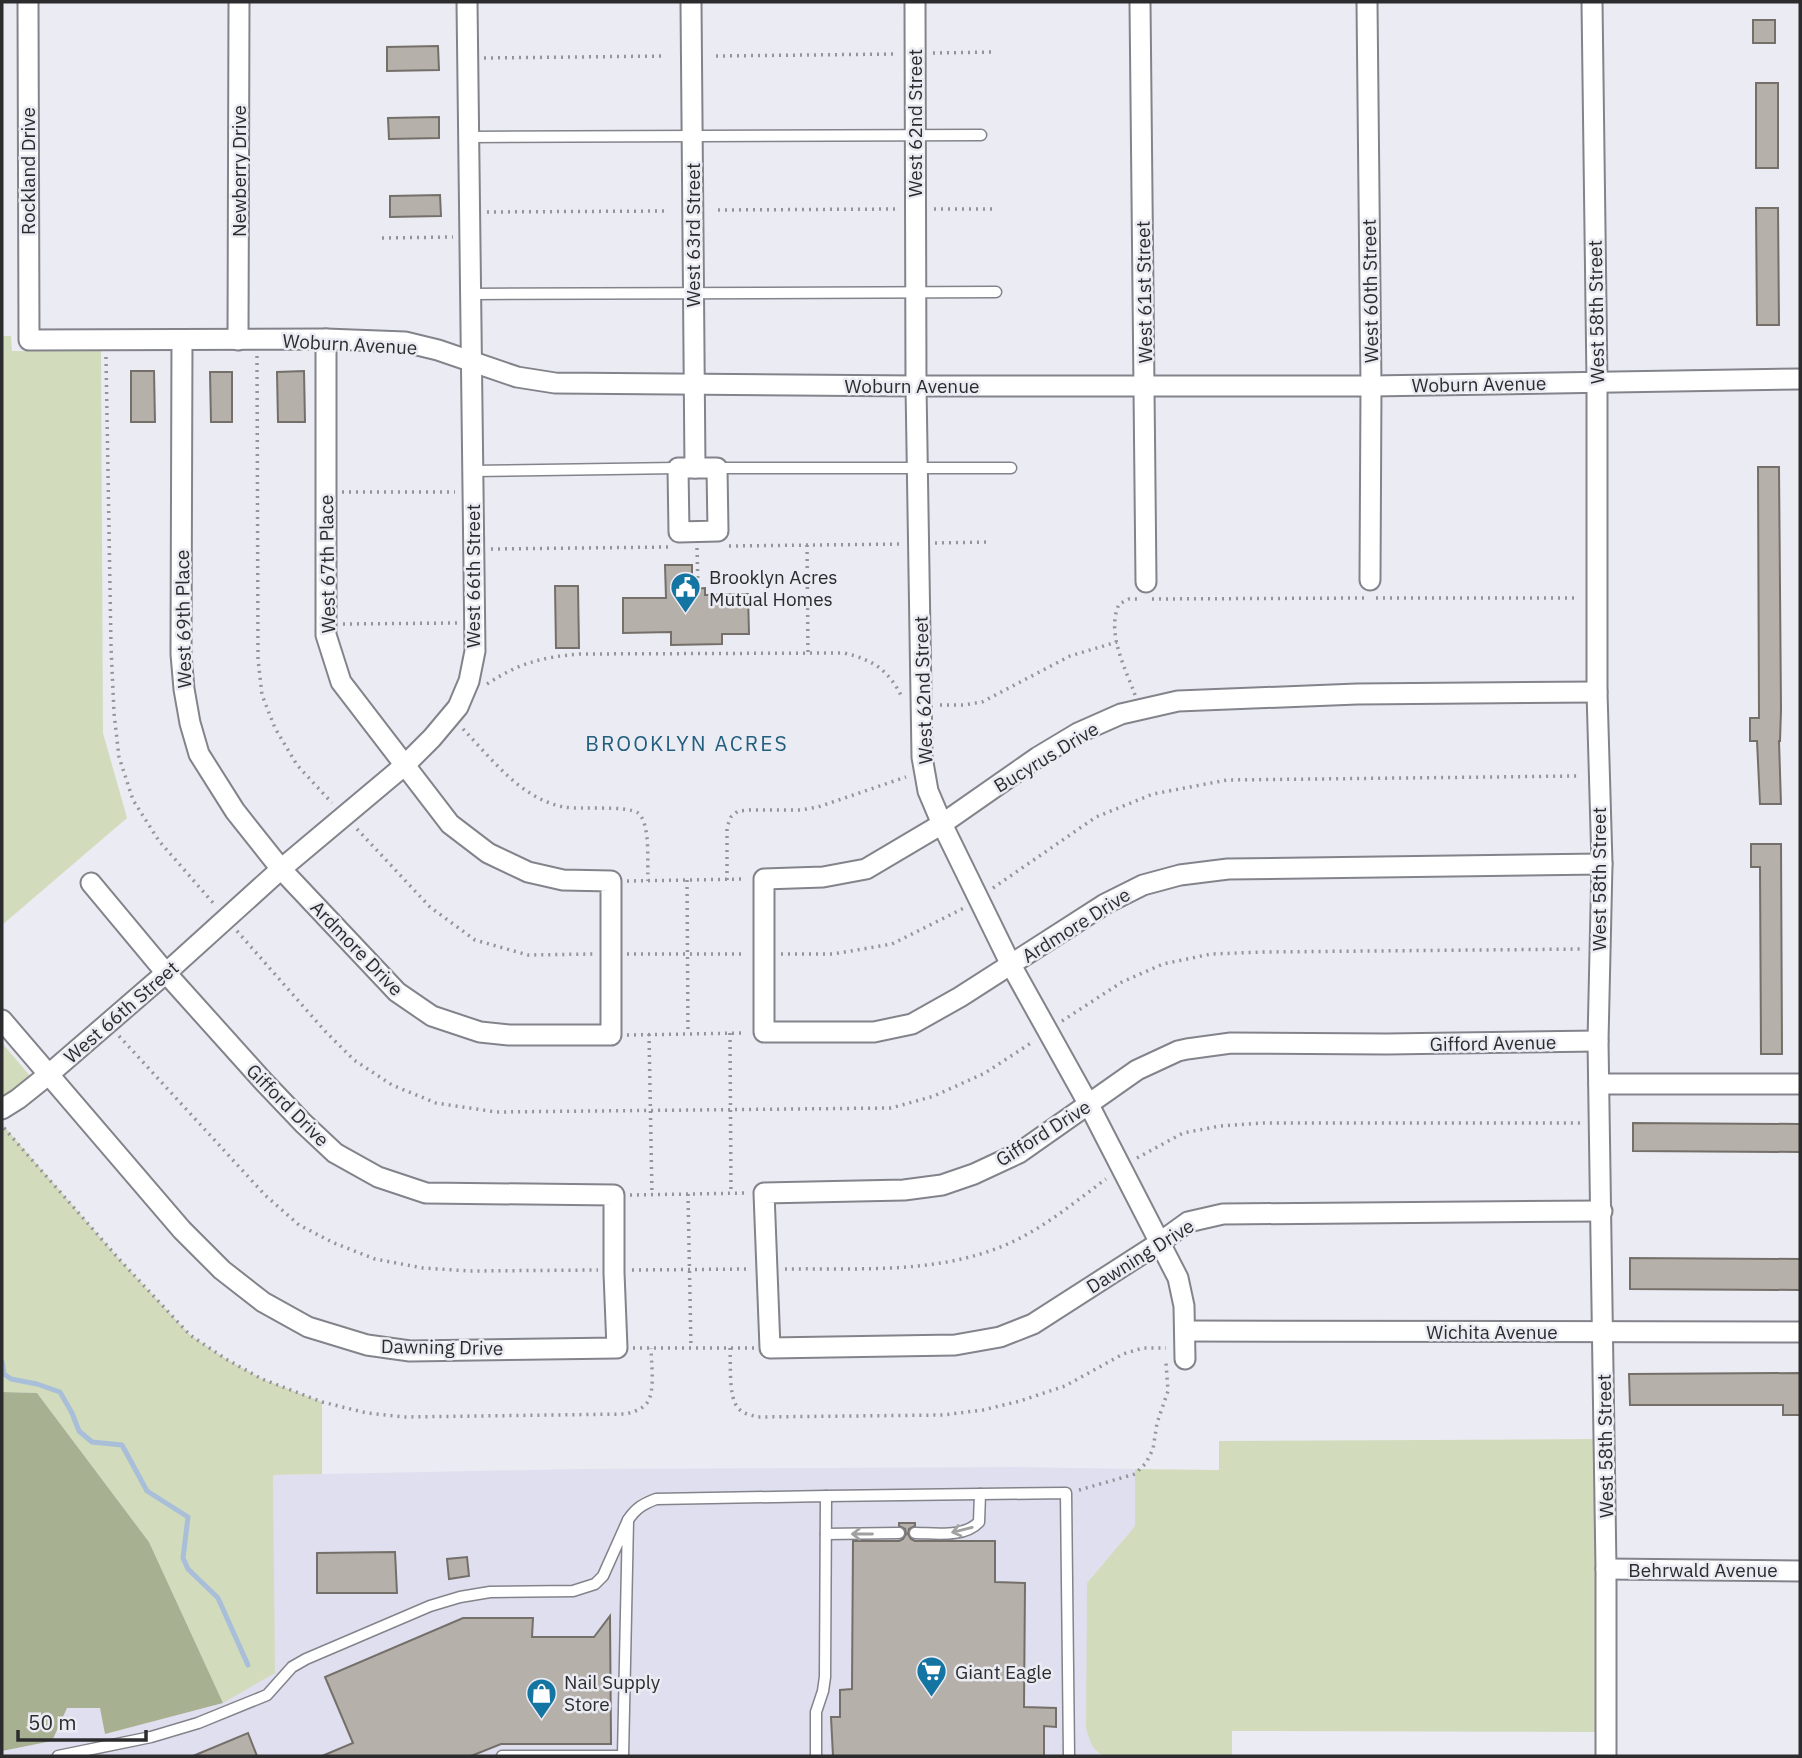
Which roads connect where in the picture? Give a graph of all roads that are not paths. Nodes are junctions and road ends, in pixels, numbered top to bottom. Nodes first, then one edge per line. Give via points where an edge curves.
1 (28, 2) edge
2 (239, 2) edge
3 (467, 2) edge
4 (691, 2) edge
5 (915, 2) edge
6 (1140, 2) edge
7 (1367, 2) edge
8 (1592, 2) edge
9 (915, 134) junction
10 (981, 135) dead end
11 (692, 136) junction
12 (469, 137) junction
13 (916, 291) junction
14 (693, 292) junction
15 (996, 292) dead end
16 (471, 293) junction
17 (326, 339) junction
18 (29, 340) joint
19 (182, 340) junction
20 (238, 340) junction
21 (472, 361) junction
22 (1800, 379) edge
23 (1597, 382) junction
24 (694, 383) junction
25 (916, 386) junction
26 (1145, 386) junction
27 (1371, 386) junction
28 (687, 468) junction
29 (717, 468) junction
30 (918, 468) junction
31 (1011, 468) dead end
32 (473, 471) junction
33 (1370, 580) dead end
34 (1146, 582) dead end
35 (1597, 692) junction
36 (405, 765) junction
37 (942, 824) junction
38 (1602, 864) junction
39 (281, 869) junction
40 (91, 883) dead end
41 (1011, 965) junction
42 (166, 974) junction
43 (2, 1020) edge
44 (764, 1032) joint
45 (1598, 1041) junction
46 (1387, 1044) joint
47 (48, 1075) junction
48 (1600, 1084) junction
49 (1800, 1084) edge
50 (1089, 1105) junction
51 (2, 1109) edge
52 (1602, 1212) junction
53 (1159, 1244) junction
54 (616, 1271) joint
55 (1185, 1331) junction
56 (1603, 1331) junction
57 (1800, 1332) edge
58 (770, 1348) joint
59 (1185, 1359) dead end
60 (980, 1494) junction
61 (826, 1496) junction
62 (628, 1520) junction
63 (915, 1533) dead end
64 (826, 1534) junction
65 (899, 1534) dead end
66 (1606, 1569) junction
67 (1800, 1571) edge
68 (58, 1756) edge
69 (502, 1756) edge
70 (623, 1756) edge
71 (816, 1756) edge
72 (1069, 1756) edge
73 (1606, 1756) edge

1 - 18 street, Rockland Drive
2 - 20 street, Newberry Drive
3 - 12 street, West 66th Street
4 - 11 street, West 63rd Street
5 - 9 street, West 62nd Street
6 - 26 street, West 61st Street
7 - 27 street, West 60th Street
8 - 23 street, West 58th Street
9 - 10 lane
9 - 11 lane
9 - 13 street, West 62nd Street
11 - 12 lane
11 - 14 street, West 63rd Street
12 - 16 street, West 66th Street
13 - 14 lane
13 - 15 lane
13 - 25 street, West 62nd Street
14 - 16 lane
14 - 24 street, West 63rd Street
16 - 21 street, West 66th Street
17 - 20 street, Woburn Avenue
17 - 21 street, Woburn Avenue via 405,342
17 - 36 street, West 67th Place via 326,635 341,682
18 - 19 street, Woburn Avenue
19 - 20 street, Woburn Avenue
19 - 39 street, West 69th Place via 181,654 190,723 199,754
21 - 24 street, Woburn Avenue via 517,377 555,383
21 - 32 street, West 66th Street
22 - 23 street, Woburn Avenue
23 - 27 street, Woburn Avenue
23 - 35 street, West 58th Street
24 - 25 street, Woburn Avenue
24 - 28 street, West 63rd Street
25 - 26 street, Woburn Avenue
25 - 30 street, West 62nd Street
26 - 27 street, Woburn Avenue
26 - 34 street, West 61st Street
27 - 33 street, West 60th Street
28 - 29 street
28 - 29 street, West 63rd Street via 679,531 718,531
28 - 32 lane
29 - 30 lane
30 - 31 lane
30 - 37 street, West 62nd Street via 922,757 928,791
32 - 36 street, West 66th Street via 475,651 469,681 458,707
35 - 37 street, Bucyrus Drive via 1178,701 1121,714 1078,733
35 - 38 street, West 58th Street
36 - 39 street, West 66th Street
36 - 39 street, Ardmore Drive via 450,824 488,853 528,872 563,880 611,881 611,1035 480,1032 432,1016 397,992
37 - 41 street, West 62nd Street
37 - 44 street, Bucyrus Drive via 866,869 823,877 764,879
38 - 41 street, Ardmore Drive via 1228,869 1180,875 1143,885 1105,904
38 - 45 street, West 58th Street
39 - 42 street, West 66th Street
40 - 42 street, Gifford Drive
41 - 44 street, Ardmore Drive via 912,1024 874,1032
41 - 50 street, West 62nd Street
42 - 47 street, West 66th Street
42 - 54 street, Gifford Drive via 303,1123 335,1153 378,1177 426,1193 614,1195
43 - 47 street, Dawning Drive
45 - 46 street, Gifford Avenue
45 - 48 street, West 58th Street
46 - 50 street, Gifford Drive via 1231,1043 1187,1049 1137,1070
47 - 51 street, West 66th Street
47 - 54 street, Dawning Drive via 222,1270 262,1302 308,1327 367,1345 410,1351 617,1348
48 - 49 street
48 - 52 street, West 58th Street
50 - 53 street, West 62nd Street
50 - 58 street, Gifford Drive via 1019,1153 942,1185 764,1193
52 - 53 street, Dawning Drive via 1223,1214 1188,1222
52 - 56 street, West 58th Street
53 - 55 street, West 62nd Street via 1178,1278
53 - 58 street, Dawning Drive via 1033,1324 1000,1337 955,1345
55 - 56 street, Wichita Avenue
55 - 59 street, West 62nd Street
56 - 57 street, Wichita Avenue
56 - 66 street, West 58th Street
60 - 61 lane
60 -> 63 lane via 979,1522 972,1529
60 - 72 lane via 1066,1493
61 - 62 lane via 656,1499 635,1509
61 - 64 lane
62 - 68 lane via 595,1584 573,1591 490,1592 430,1606 306,1659 292,1667 267,1695 198,1723
62 - 70 lane
65 -> 64 lane
64 - 71 lane via 825,1677 816,1712
66 - 67 street, Behrwald Avenue
66 - 73 street, West 58th Street
69 - 70 lane

